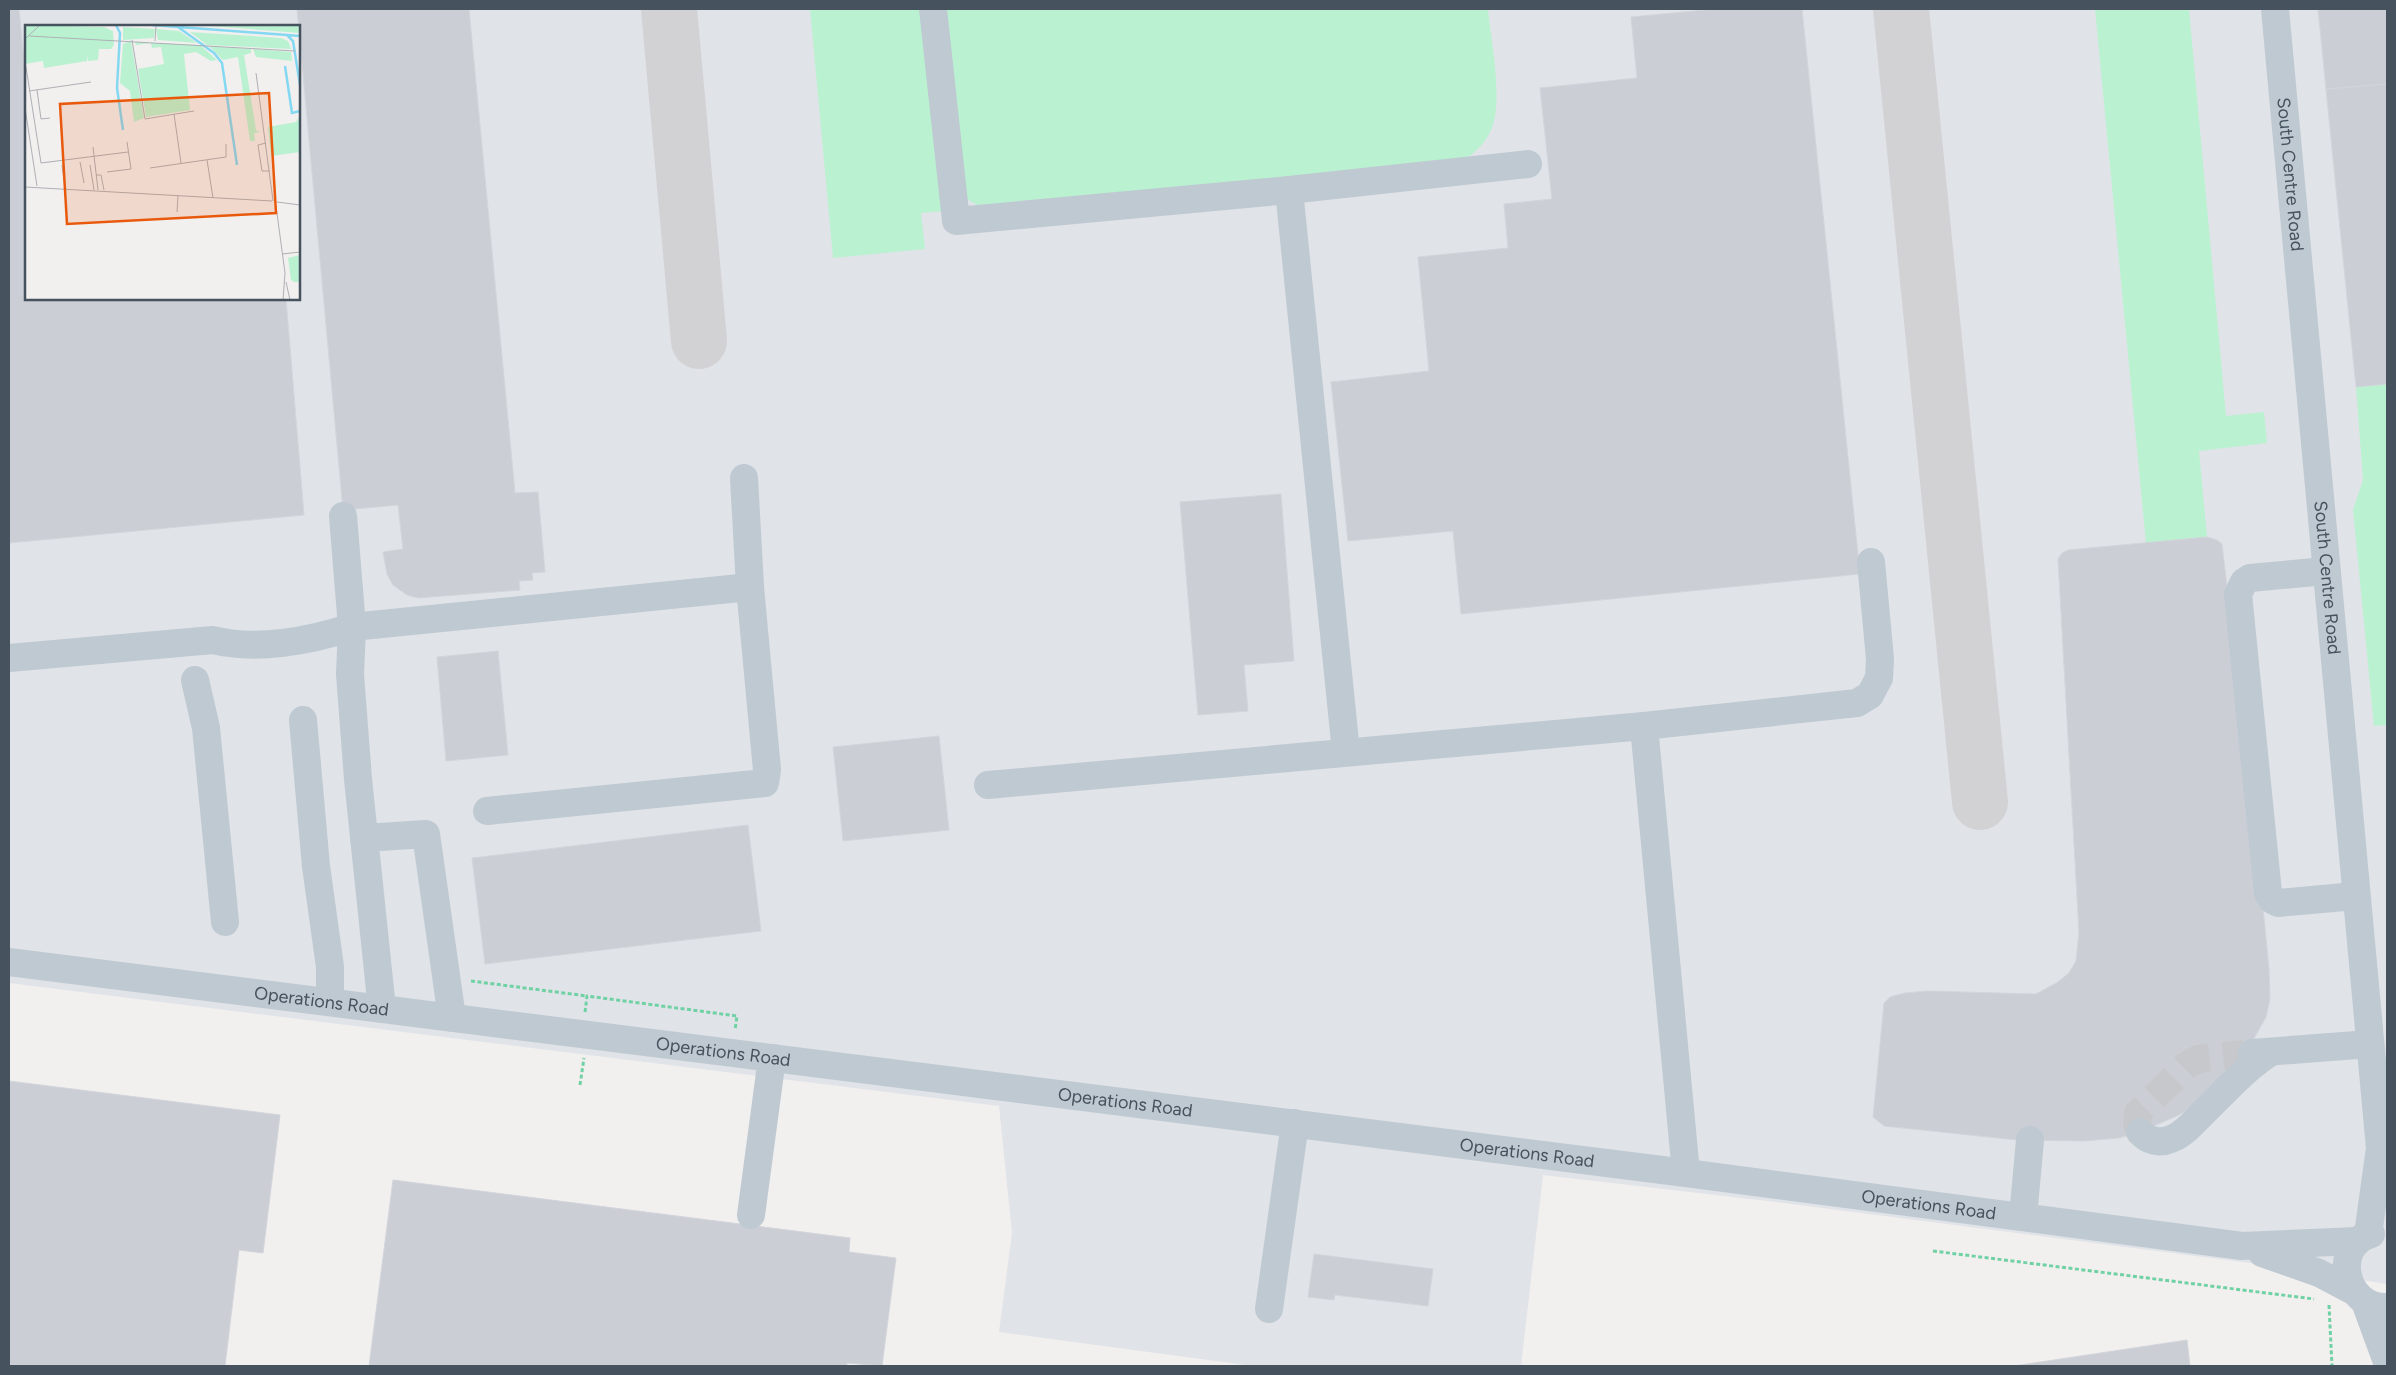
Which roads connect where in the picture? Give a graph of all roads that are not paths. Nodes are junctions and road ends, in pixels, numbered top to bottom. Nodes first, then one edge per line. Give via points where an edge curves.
1 (933, 9) edge
2 (2275, 9) edge
3 (1528, 164) dead end
4 (1289, 190) junction
5 (744, 478) dead end
6 (342, 516) dead end
7 (1871, 562) dead end
8 (2326, 571) junction
9 (750, 586) junction
10 (352, 627) junction
11 (9, 658) edge
12 (195, 680) dead end
13 (303, 720) dead end
14 (1644, 726) junction
15 (1346, 752) junction
16 (988, 785) dead end
17 (487, 811) dead end
18 (364, 838) junction
19 (2356, 896) junction
20 (225, 922) dead end
21 (9, 962) edge
22 (330, 1002) junction
23 (382, 1009) junction
24 (452, 1018) junction
25 (2370, 1044) junction
26 (2271, 1052) junction
27 (2244, 1054) tunnel mouth
28 (772, 1058) junction
29 (1295, 1124) junction
30 (2140, 1132) dead end
31 (2030, 1140) dead end
32 (2384, 1160) edge
33 (1686, 1173) junction
34 (751, 1215) dead end
35 (2023, 1217) junction
36 (2371, 1236) edge
37 (2242, 1246) junction
38 (2358, 1300) edge
39 (1269, 1309) dead end
40 (2387, 1362) edge

1 - 4 street via 956,221
2 - 8 street, South Centre Road
3 - 4 street
4 - 15 street
5 - 9 street
6 - 10 street
7 - 14 street via 1880,659 1879,678 1870,695 1857,703 1843,705
8 - 19 street, South Centre Road
8 - 19 street via 2250,578 2238,594 2268,893 2278,903
9 - 10 street
9 - 17 street via 767,770 765,783
10 - 11 street via 318,638 234,646 213,640
10 - 18 street via 350,674
12 - 20 street via 206,728
13 - 22 street via 316,866 330,966
14 - 15 street
14 - 33 street
15 - 16 street
18 - 23 street
18 - 24 street via 426,834
19 - 25 street, South Centre Road
21 - 22 street, Operations Road
22 - 23 street, Operations Road
23 - 24 street, Operations Road
24 - 28 street, Operations Road
25 - 26 street
25 - 32 street, South Centre Road
26 - 27 street
26 - 30 street via 2171,1140 2147,1140
28 - 29 street, Operations Road
28 - 34 street
29 - 33 street, Operations Road
29 - 39 street
31 - 35 street
32 - 36 street, South Centre Road
33 - 35 street, Operations Road
35 - 37 street, Operations Road
36 - 37 street, Operations Road
36 - 38 street, South Centre Road via 2350,1252 2347,1265 2348,1278
37 - 38 street, Operations Road via 2319,1273
38 - 40 street

